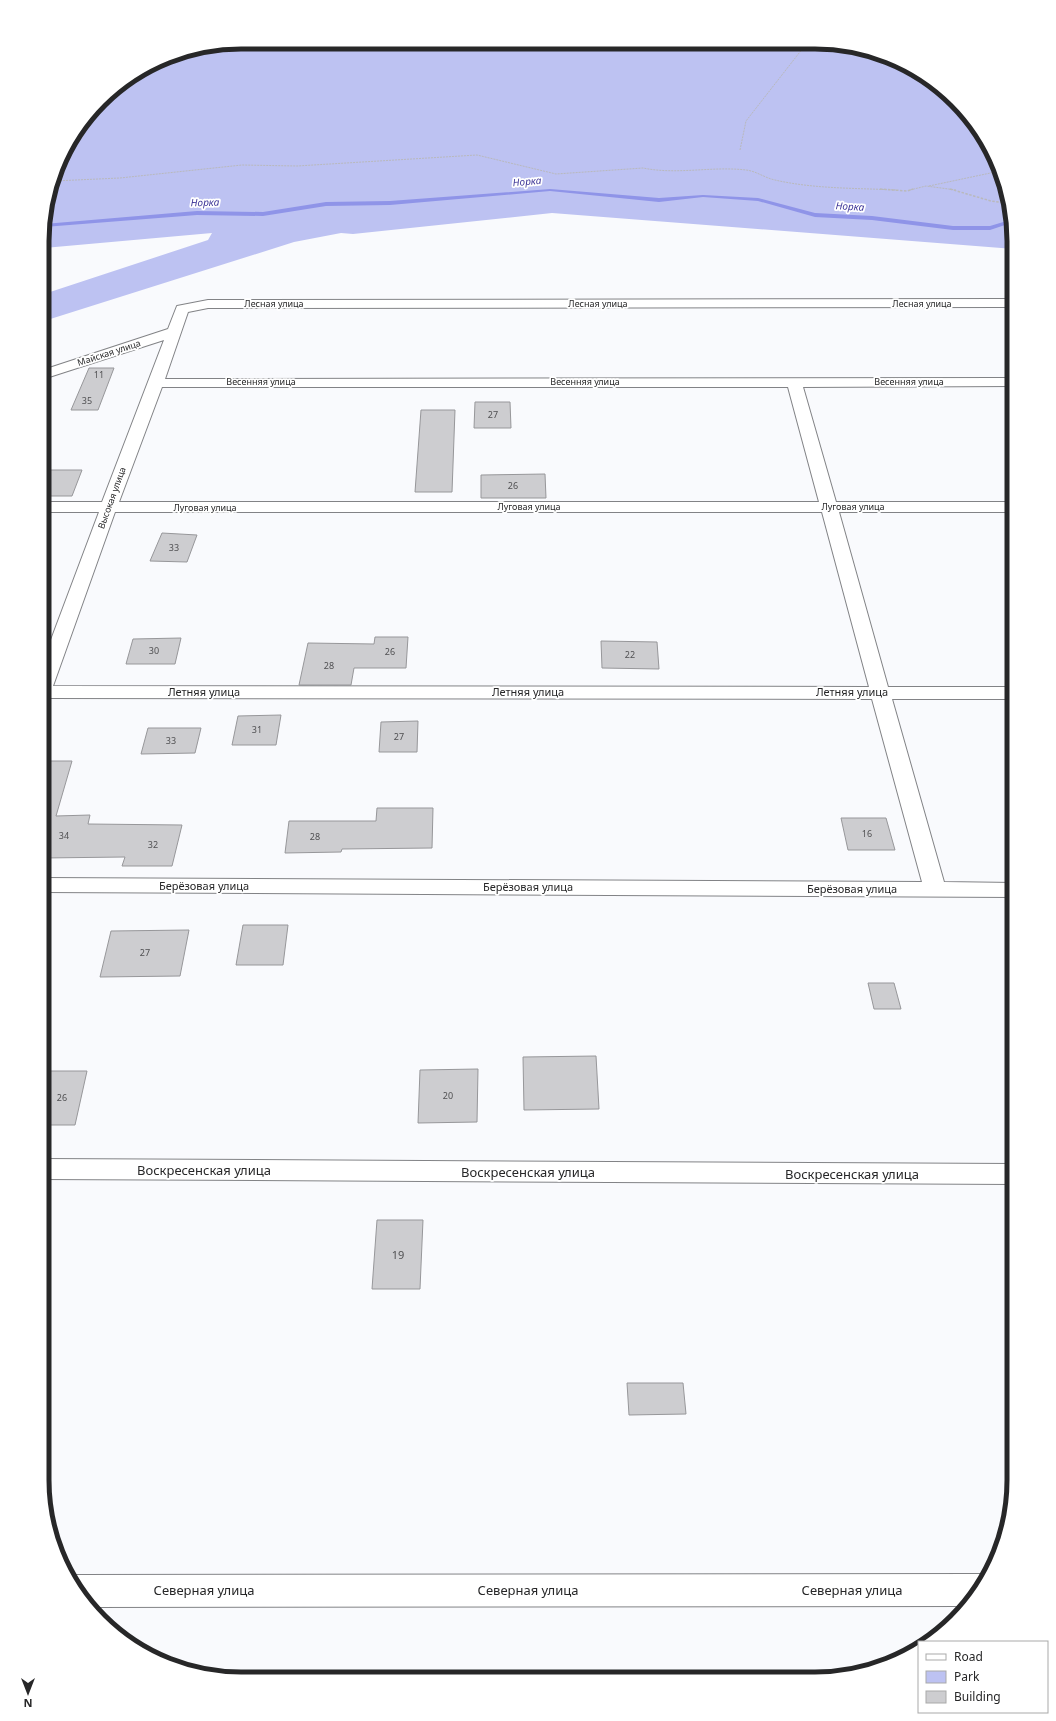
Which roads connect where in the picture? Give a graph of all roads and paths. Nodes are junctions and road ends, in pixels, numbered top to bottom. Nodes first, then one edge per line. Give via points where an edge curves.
1 (802, 49) edge
2 (740, 150) dead end
3 (994, 172) edge
4 (59, 181) edge
5 (926, 186) junction
6 (1003, 202) edge
7 (1007, 304) edge
8 (182, 309) joint
9 (174, 332) junction
10 (49, 373) edge
11 (794, 382) junction
12 (1007, 382) edge
13 (156, 383) junction
14 (49, 507) edge
15 (829, 507) junction
16 (1007, 507) edge
17 (108, 508) junction
18 (49, 670) edge
19 (49, 692) edge
20 (880, 692) junction
21 (1007, 693) edge
22 (49, 885) edge
23 (935, 890) junction
24 (1007, 890) edge
25 (49, 1169) edge
26 (1007, 1174) edge
27 (973, 1590) edge
28 (84, 1591) edge

1 - 2 path via 746,121
3 - 5 path
4 - 5 path via 120,178 242,165 296,166 477,155 556,174 642,168 681,172 747,170 774,180 810,185 907,191
5 - 6 path via 955,190
7 - 8 street, Лесная улица via 208,304
8 - 9 street, Высокая улица
9 - 10 street, Майская улица
9 - 13 street, Высокая улица
11 - 12 street, Весенняя улица
11 - 13 street, Весенняя улица
11 - 15 street
13 - 17 street, Высокая улица
14 - 17 street, Луговая улица
15 - 16 street, Луговая улица
15 - 17 street, Луговая улица
15 - 20 street
17 - 18 street, Высокая улица
19 - 20 street, Летняя улица
20 - 21 street, Летняя улица
20 - 23 street
22 - 23 street, Берёзовая улица
23 - 24 street, Берёзовая улица
25 - 26 street, Воскресенская улица
27 - 28 street, Северная улица

